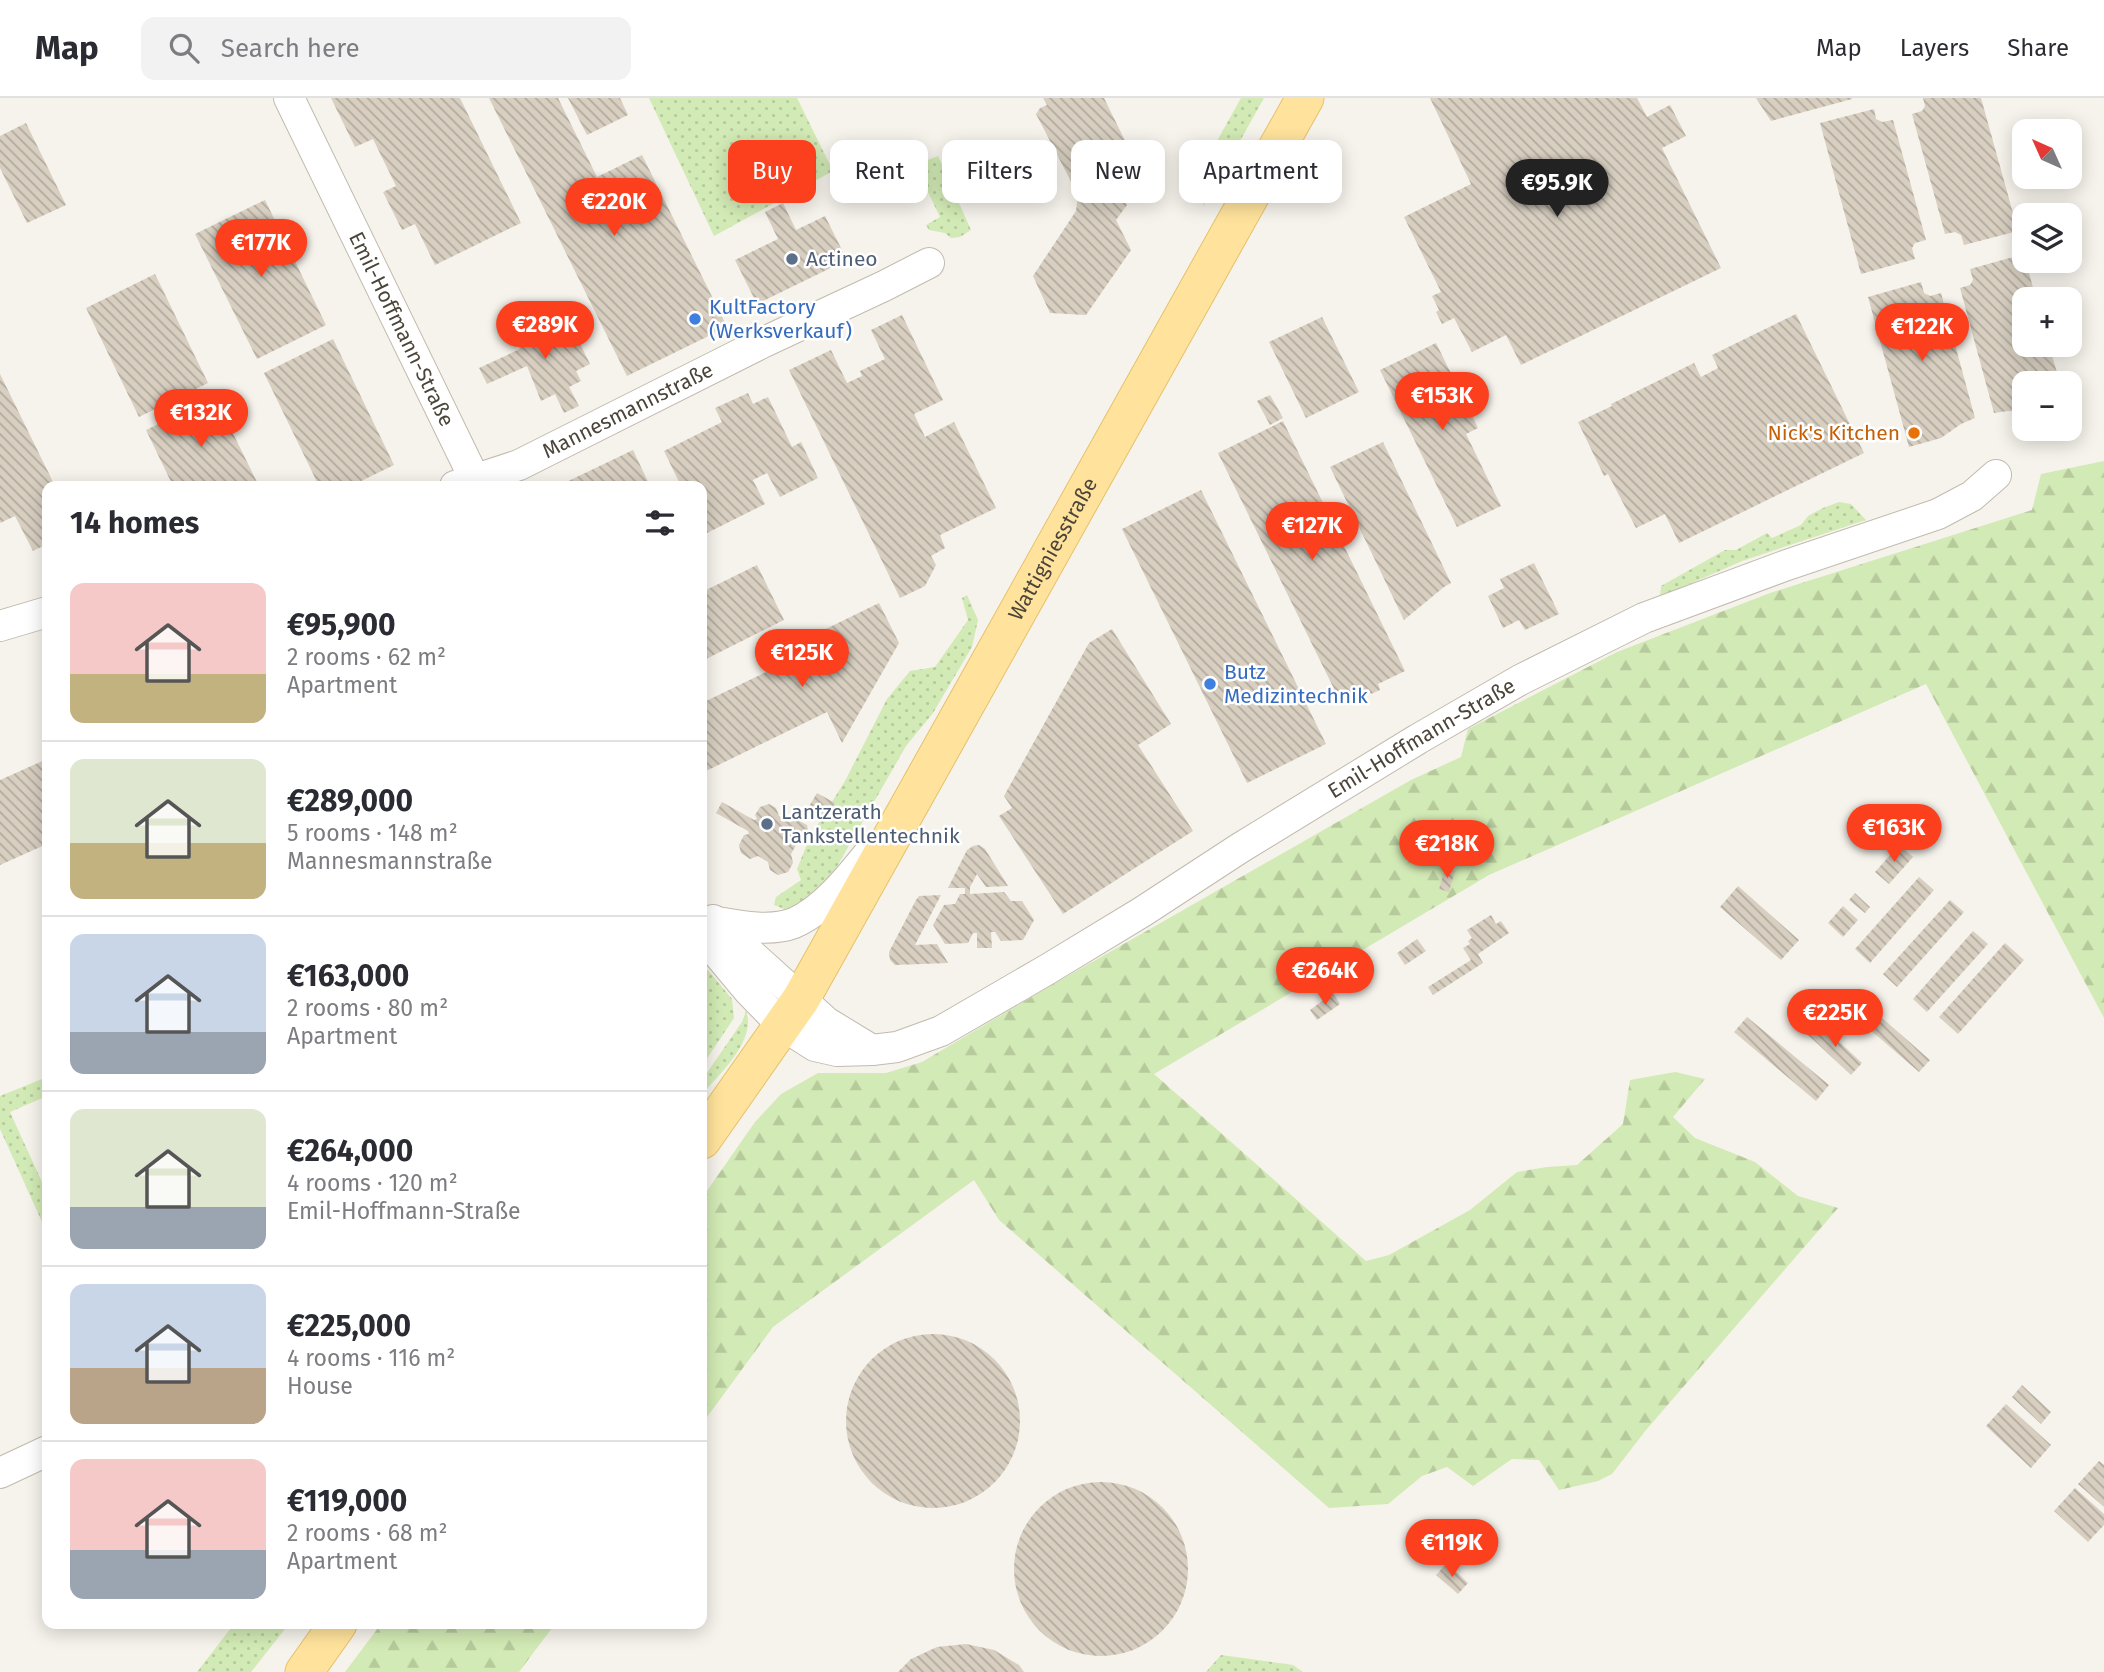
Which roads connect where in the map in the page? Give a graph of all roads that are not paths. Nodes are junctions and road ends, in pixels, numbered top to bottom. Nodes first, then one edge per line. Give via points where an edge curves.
1 (289, 98) edge
2 (1305, 98) edge
3 (929, 263) dead end
4 (1996, 475) dead end
5 (468, 481) edge
6 (477, 481) edge
7 (42, 613) edge
8 (0, 626) edge
9 (906, 809) junction
10 (707, 924) edge
11 (791, 1012) junction
12 (707, 1133) edge
13 (42, 1453) edge
14 (0, 1473) edge
15 (334, 1629) edge
16 (304, 1672) edge

1 - 5 street, Emil-Hoffmann-Straße
2 - 9 main road, Wattigniesstraße
3 - 6 street, Mannesmannstraße via 519,465
4 - 11 street, Emil-Hoffmann-Straße via 1972,496 1938,514 1644,618 1532,674 1418,738 1142,912 930,1035 897,1046 837,1051 815,1046
7 - 8 street
9 - 10 street via 810,913 792,923 759,928
9 - 11 main road, Wattigniesstraße
10 - 11 street, Emil-Hoffmann-Straße via 748,990
11 - 12 main road, Wattigniesstraße
13 - 14 street
15 - 16 main road

